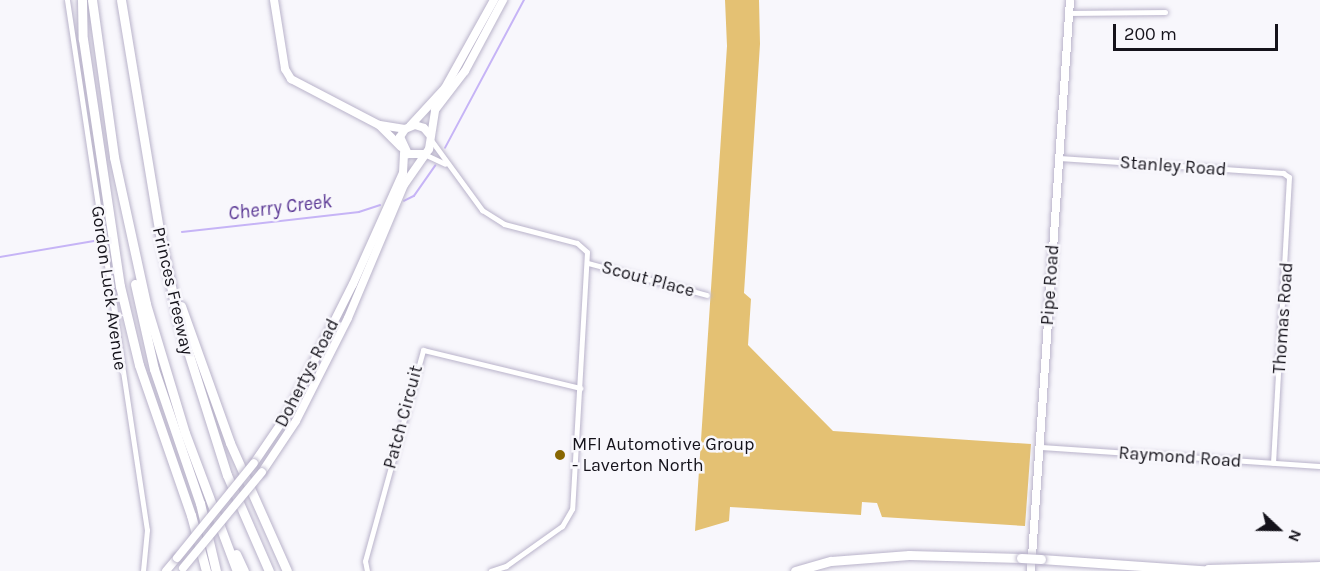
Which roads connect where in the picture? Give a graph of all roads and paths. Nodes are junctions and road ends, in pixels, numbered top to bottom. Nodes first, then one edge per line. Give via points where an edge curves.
1 (82, 0) edge
2 (92, 0) edge
3 (121, 0) edge
4 (274, 0) edge
5 (494, 0) edge
6 (503, 0) edge
7 (1070, 0) edge
8 (67, 2) edge
9 (1069, 12) junction
10 (1165, 12) dead end
11 (379, 125) junction
12 (407, 128) junction
13 (431, 138) junction
14 (403, 149) junction
15 (424, 154) junction
16 (114, 157) junction
17 (1059, 158) junction
18 (446, 165) junction
19 (1287, 175) joint
20 (159, 230) junction
21 (588, 263) junction
22 (707, 295) dead end
23 (580, 388) junction
24 (1040, 447) junction
25 (1273, 463) junction
26 (196, 464) junction
27 (1320, 466) edge
28 (870, 558) junction
29 (1320, 567) edge
30 (182, 569) edge
31 (1190, 569) junction
32 (143, 571) edge
33 (166, 571) edge
34 (206, 571) edge
35 (216, 571) edge
36 (237, 571) edge
37 (244, 571) edge
38 (268, 571) edge
39 (287, 571) edge
40 (367, 571) edge
41 (491, 571) edge
42 (795, 571) edge
43 (812, 571) edge
44 (1031, 571) edge
45 (1214, 571) edge

1 - 34 highway via 83,39 120,286 139,365 191,515
2 - 16 highway, Princes Freeway
3 - 20 highway, Princes Freeway
4 - 11 street via 285,69 291,80
5 - 12 main road via 445,88
6 - 13 main road via 465,71 435,111
7 - 9 street, Pipe Road
8 - 32 street, Gordon Luck Avenue via 147,530
9 - 10 street
9 - 17 street, Pipe Road
11 - 12 street
11 - 14 street
12 - 13 main road via 424,128
12 - 14 main road via 400,138
13 - 15 main road
13 - 18 street
14 - 15 main road via 411,156
14 - 33 main road, Dohertys Road, bridge via 403,173 288,413 254,463
15 - 18 street
15 - 30 main road, Dohertys Road, bridge via 404,185 369,275 296,421 262,472
16 - 26 highway, Princes Freeway via 146,304
16 - 35 highway via 130,264 154,369 200,503
17 - 19 street, Stanley Road
17 - 24 street, Pipe Road
18 - 21 street via 482,210 504,225 581,245 587,252
19 - 25 street, Thomas Road via 1291,184
20 - 38 highway, Princes Freeway via 199,395 227,475
20 - 39 highway via 216,406
21 - 22 street, Scout Place
21 - 23 street
23 - 40 street, Patch Circuit via 423,350 365,561
23 - 41 street via 568,518 506,566
24 - 25 street, Raymond Road
24 - 44 street, Pipe Road
25 - 27 street, Raymond Road
26 - 36 highway
26 - 37 highway
28 - 31 highway, bridge via 947,554
28 - 42 highway via 831,561
28 - 43 highway
29 - 31 highway
31 - 45 highway

